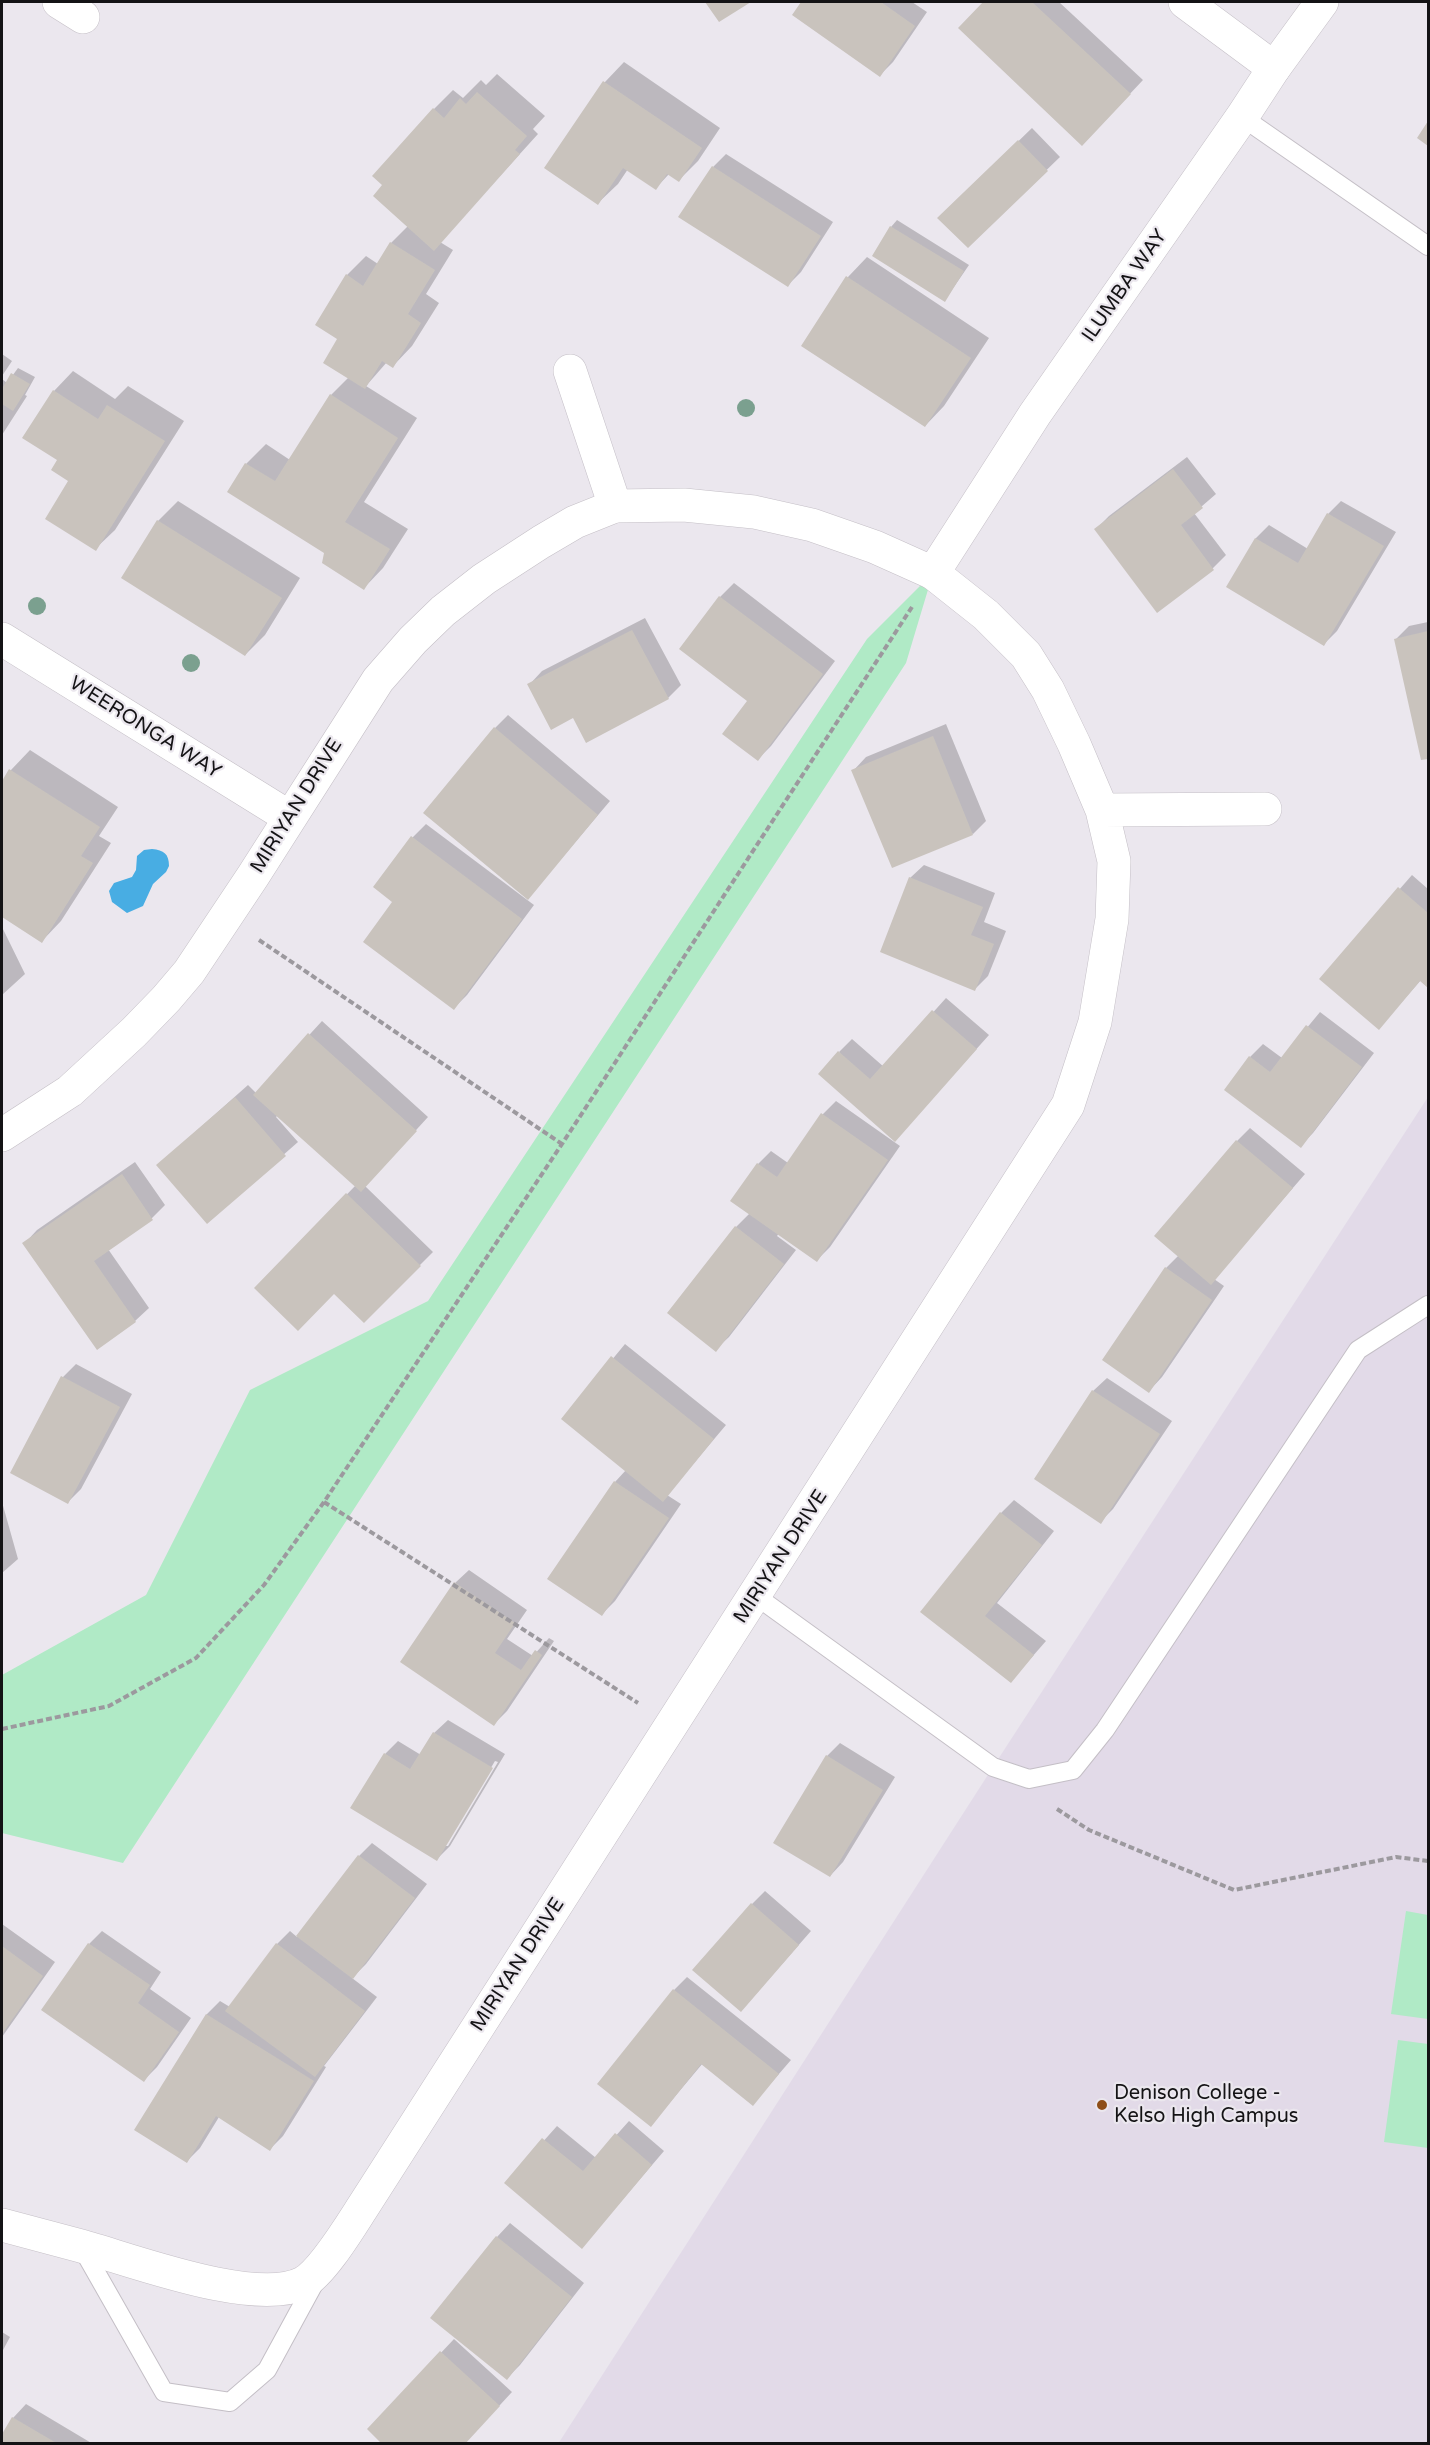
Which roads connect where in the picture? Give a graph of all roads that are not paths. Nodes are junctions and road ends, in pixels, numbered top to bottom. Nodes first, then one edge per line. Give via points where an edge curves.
1 (1185, 2) edge
2 (1322, 2) edge
3 (1274, 68) junction
4 (1242, 117) junction
5 (1428, 246) edge
6 (570, 371) dead end
7 (615, 506) junction
8 (933, 573) junction
9 (2, 639) edge
10 (1265, 809) dead end
11 (1102, 810) junction
12 (289, 817) junction
13 (2, 1135) edge
14 (1428, 1305) edge
15 (756, 1596) junction
16 (2, 2225) edge
17 (81, 2246) junction
18 (326, 2260) junction

1 - 3 street
2 - 3 street, ILUMBA WAY
3 - 4 street, ILUMBA WAY
4 - 5 lane
4 - 8 street, ILUMBA WAY via 1035,414
6 - 7 street
7 - 8 street, MIRIYAN DRIVE via 754,512 812,525
7 - 12 street, MIRIYAN DRIVE via 540,542 443,611 378,680
8 - 11 street, MIRIYAN DRIVE via 986,615 1026,655 1048,690
9 - 12 street, WEERONGA WAY
10 - 11 street
11 - 15 street, MIRIYAN DRIVE via 1114,861 1112,919 1095,1023 1068,1105
12 - 13 street, MIRIYAN DRIVE via 189,972 134,1032 70,1091
14 - 15 lane via 1358,1350 1105,1730 1073,1770 1029,1779 993,1767
15 - 18 street, MIRIYAN DRIVE
16 - 17 street, MIRIYAN DRIVE
17 - 18 street, MIRIYAN DRIVE via 206,2283 255,2289 289,2289 305,2282
17 - 18 lane, MIRIYAN DRIVE via 164,2392 230,2402 267,2370

